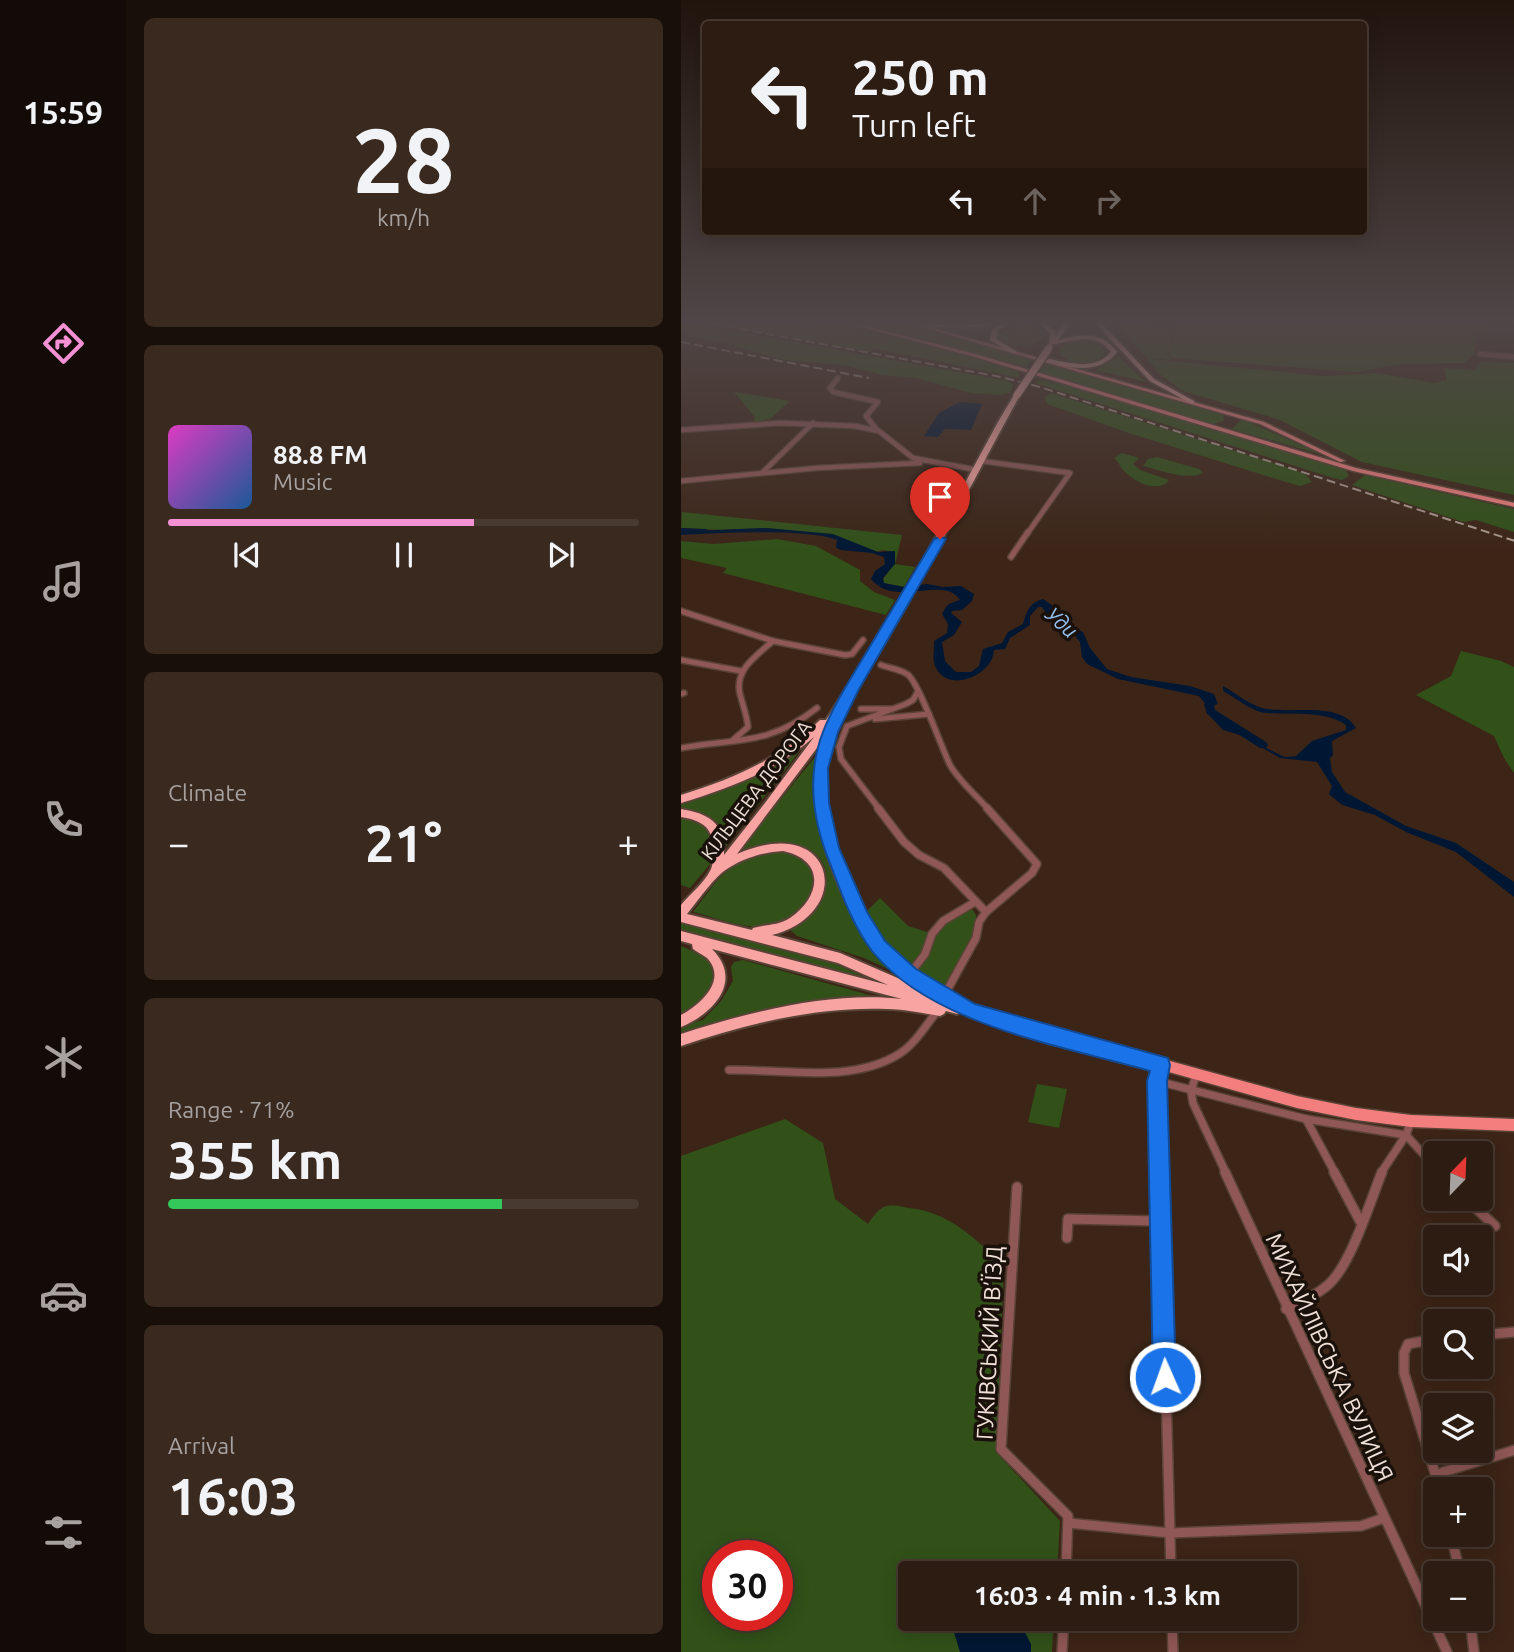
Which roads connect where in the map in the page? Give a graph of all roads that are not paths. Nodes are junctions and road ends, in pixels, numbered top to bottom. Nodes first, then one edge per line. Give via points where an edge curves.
1 (874, 401) edge
2 (1014, 401) edge
3 (1126, 401) edge
4 (1189, 401) edge
5 (1192, 402) joint
6 (1223, 411) junction
7 (813, 423) junction
8 (1209, 426) junction
9 (681, 430) edge
10 (879, 431) junction
11 (910, 457) junction
12 (982, 461) junction
13 (906, 462) junction
14 (1365, 471) junction
15 (763, 472) junction
16 (976, 472) junction
17 (681, 481) edge
18 (1514, 506) edge
19 (1011, 557) dead end
20 (681, 611) edge
21 (863, 640) dead end
22 (773, 641) junction
23 (681, 660) edge
24 (881, 665) dead end
25 (741, 671) junction
26 (851, 691) junction
27 (917, 693) junction
28 (817, 708) dead end
29 (861, 709) dead end
30 (892, 709) junction
31 (929, 714) junction
32 (869, 720) junction
33 (732, 741) junction
34 (681, 748) edge
35 (681, 799) edge
36 (681, 814) edge
37 (717, 871) junction
38 (975, 902) junction
39 (987, 912) junction
40 (681, 915) edge
41 (724, 927) junction
42 (682, 936) edge
43 (909, 975) junction
44 (944, 1004) junction
45 (970, 1012) joint
46 (681, 1021) edge
47 (681, 1040) edge
48 (1161, 1065) junction
49 (729, 1070) dead end
50 (1196, 1075) junction
51 (1157, 1081) junction
52 (1191, 1091) junction
53 (1306, 1119) junction
54 (1411, 1121) junction
55 (1514, 1125) edge
56 (1406, 1135) junction
57 (1423, 1154) edge
58 (1017, 1187) dead end
59 (1479, 1211) edge
60 (1159, 1221) junction
61 (1360, 1221) junction
62 (1495, 1226) dead end
63 (1067, 1238) dead end
64 (1286, 1309) junction
65 (1514, 1332) edge
66 (1493, 1334) edge
67 (1423, 1341) edge
68 (1514, 1450) edge
69 (1438, 1477) joint
70 (1384, 1518) junction
71 (1068, 1519) junction
72 (1170, 1533) junction
73 (1066, 1561) edge
74 (1171, 1561) edge
75 (1064, 1631) edge
76 (1172, 1631) edge
77 (1471, 1631) edge
78 (1063, 1652) edge
79 (1173, 1652) edge
80 (1447, 1652) edge
81 (1474, 1652) edge

1 - 10 street via 878,402 866,416
2 - 12 highway, КІЛЬЦЕВА ДОРОГА, bridge
3 - 8 main road
4 - 5 main road
5 - 6 main road
6 - 8 main road via 1232,418 1231,424
6 - 14 main road via 1274,427
7 - 9 street
7 - 10 street
7 - 15 street
8 - 14 main road
10 - 11 street
11 - 13 street
11 - 16 street
12 - 16 highway, КІЛЬЦЕВА ДОРОГА
12 - 19 street via 1070,473
13 - 15 street
13 - 16 street
14 - 18 main road
15 - 17 street
16 - 26 highway, КІЛЬЦЕВА ДОРОГА
20 - 22 street
21 - 22 street via 852,654 845,655
22 - 25 street
23 - 25 street
24 - 27 street via 908,674
25 - 33 street via 738,685 748,727
26 - 35 highway via 817,729 789,751 753,772
26 - 37 highway, КІЛЬЦЕВА ДОРОГА
26 - 43 highway via 830,732 820,768 821,803 831,848 855,908 879,946
27 - 30 street via 913,700
27 - 31 street
28 - 33 street via 764,737
29 - 30 street
30 - 32 street
31 - 32 street
31 - 39 street via 951,767 1037,864
32 - 38 street via 847,726 839,747 841,759 886,822 920,855 944,868
33 - 34 street
36 - 37 highway via 701,817 714,829 719,838
37 - 40 highway, КІЛЬЦЕВА ДОРОГА
37 - 41 highway via 749,853 782,847 811,859 820,877 811,907 789,925 761,932
38 - 39 street
38 - 43 street via 943,921
39 - 44 street
40 - 41 highway
41 - 44 highway via 840,958
42 - 44 highway
42 - 46 highway via 715,957 721,975 705,1007
43 - 44 highway
44 - 45 highway
44 - 47 highway via 816,1007
44 - 49 street via 898,1055 851,1072
45 - 48 main road
48 - 50 main road
48 - 51 street
50 - 52 street
50 - 54 main road via 1297,1102
51 - 52 street
51 - 60 street
52 - 53 street
52 - 64 street, МИХАЙЛІВСЬКА ВУЛИЦЯ
53 - 56 street
53 - 61 street
54 - 55 main road
54 - 56 street
56 - 57 street
56 - 61 street via 1385,1164
58 - 71 street, ГУКІВСЬКИЙ В’ЇЗД via 1001,1449
59 - 62 street
60 - 63 street via 1068,1219
60 - 72 street
61 - 64 street via 1346,1261 1333,1280
64 - 70 street, МИХАЙЛІВСЬКА ВУЛИЦЯ
65 - 66 street
67 - 69 street via 1408,1344 1404,1373
68 - 69 street
70 - 72 street via 1361,1526
70 - 80 street, МИХАЙЛІВСЬКА ВУЛИЦЯ
71 - 72 street
71 - 73 street
72 - 74 street
75 - 78 street
76 - 79 street
77 - 81 street

